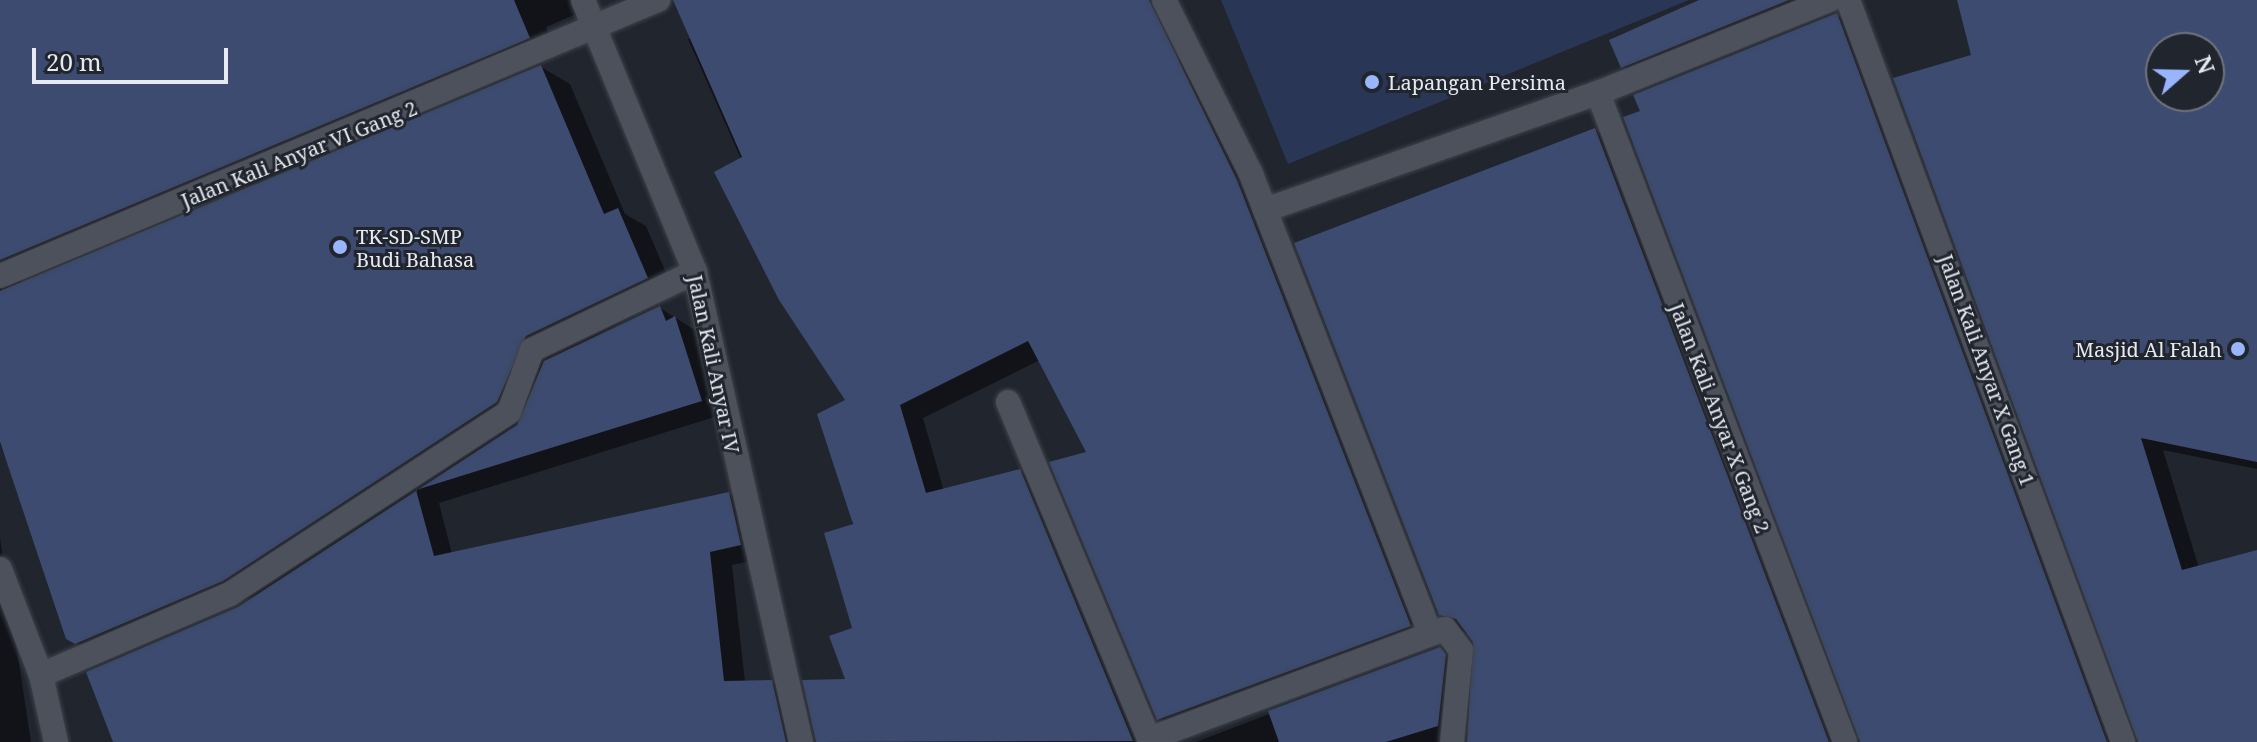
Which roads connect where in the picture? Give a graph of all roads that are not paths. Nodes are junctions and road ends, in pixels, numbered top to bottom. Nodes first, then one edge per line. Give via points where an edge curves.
1 (583, 0) edge
2 (658, 0) edge
3 (1164, 0) edge
4 (1829, 0) edge
5 (1848, 0) edge
6 (1794, 5) edge
7 (597, 31) junction
8 (1598, 93) junction
9 (1265, 210) junction
10 (695, 272) junction
11 (0, 276) edge
12 (1008, 402) dead end
13 (0, 569) edge
14 (5, 599) edge
15 (1428, 629) junction
16 (41, 675) junction
17 (1152, 740) edge
18 (56, 742) edge
19 (801, 742) edge
20 (1452, 742) edge
21 (1845, 742) edge
22 (2123, 742) edge

1 - 7 street, Jalan Kali Anyar IV
2 - 7 street, Jalan Kali Anyar VI Gang 2
3 - 9 street via 1218,96
4 - 6 street
5 - 22 street, Jalan Kali Anyar X Gang 1
6 - 8 street
7 - 10 street, Jalan Kali Anyar IV
7 - 11 street, Jalan Kali Anyar VI Gang 2
8 - 9 street
8 - 21 street, Jalan Kali Anyar X Gang 2
9 - 15 street
10 - 16 street via 532,350 509,412 230,594
10 - 19 street, Jalan Kali Anyar IV
12 - 17 street
13 - 14 street
14 - 16 street
15 - 17 street
15 - 20 street via 1445,629 1461,650
16 - 18 street

